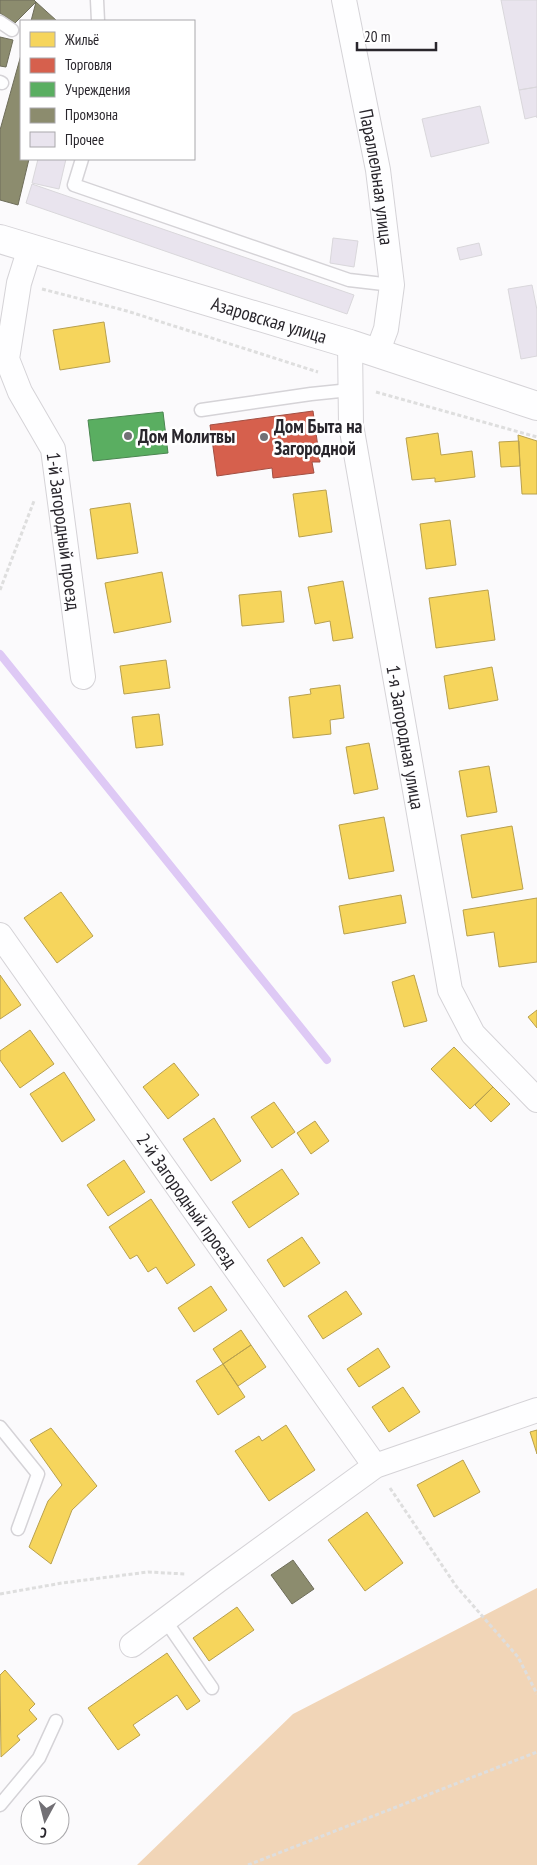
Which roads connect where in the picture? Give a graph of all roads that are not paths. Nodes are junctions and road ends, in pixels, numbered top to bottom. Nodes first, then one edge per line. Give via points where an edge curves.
1 (97, 0) edge
2 (344, 0) edge
3 (98, 20) edge
4 (0, 22) edge
5 (12, 30) dead end
6 (82, 160) edge
7 (0, 239) edge
8 (30, 248) junction
9 (392, 285) junction
10 (350, 344) junction
11 (377, 353) junction
12 (350, 386) junction
13 (537, 406) edge
14 (201, 410) dead end
15 (82, 678) dead end
16 (0, 935) edge
17 (537, 1100) edge
18 (537, 1410) edge
19 (0, 1427) edge
20 (375, 1466) junction
21 (18, 1528) dead end
22 (165, 1620) junction
23 (132, 1645) dead end
24 (212, 1688) dead end
25 (56, 1721) dead end
26 (0, 1805) edge

1 - 3 lane
2 - 9 street, Параллельная улица via 378,170
4 - 5 lane
6 - 9 lane via 74,185 348,280
7 - 8 street, Азаровская улица
8 - 10 street, Азаровская улица
8 - 15 street, 1-й Загородный проезд via 19,283 7,360 20,392 53,449
9 - 11 street, Параллельная улица via 386,328
10 - 11 street, Азаровская улица
10 - 12 street, 1-я Загородная улица
11 - 13 street, Азаровская улица
12 - 14 lane
12 - 17 street, 1-я Загородная улица via 353,435 450,990 473,1034
16 - 20 street, 2-й Загородный проезд
18 - 20 street
19 - 21 lane via 38,1474
20 - 22 street
22 - 23 street
22 - 24 lane
25 - 26 lane via 39,1758

